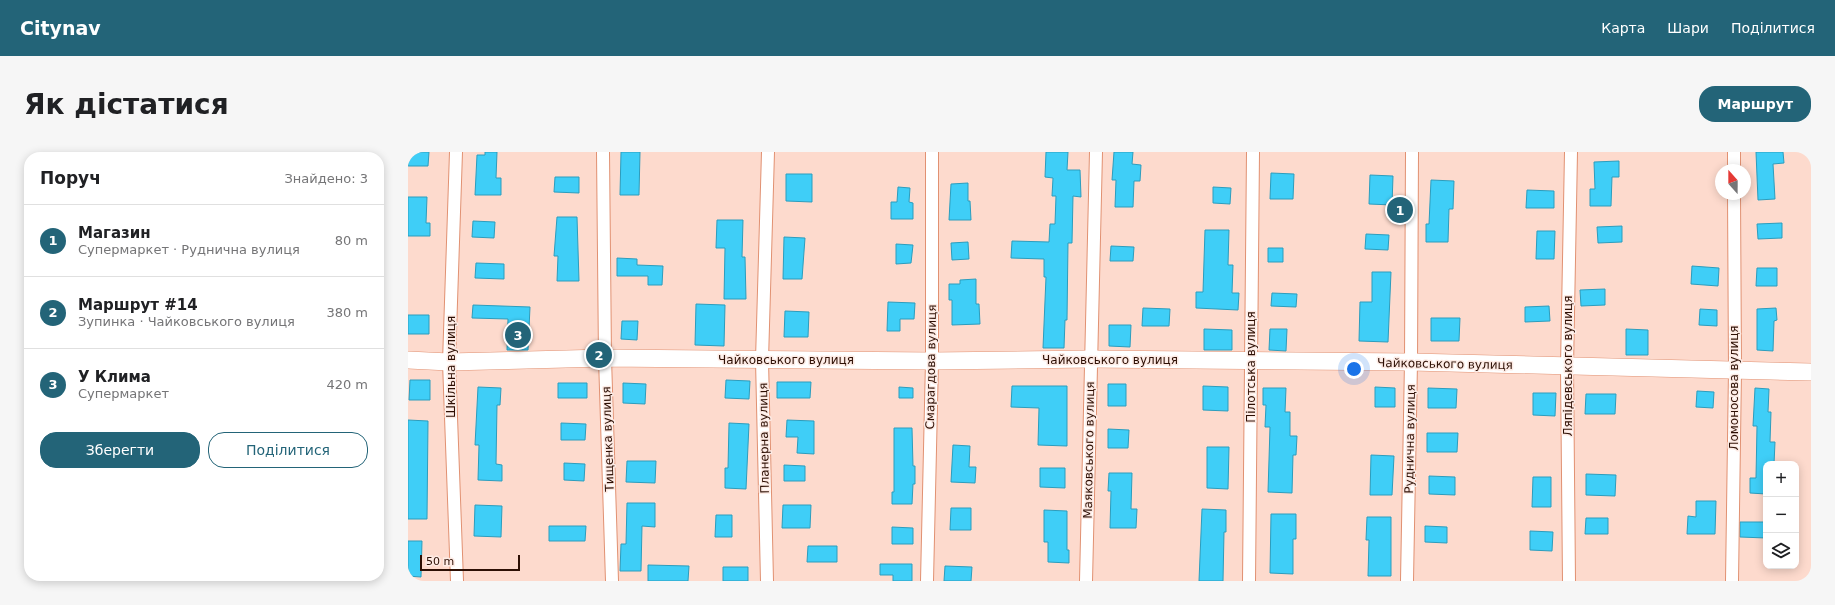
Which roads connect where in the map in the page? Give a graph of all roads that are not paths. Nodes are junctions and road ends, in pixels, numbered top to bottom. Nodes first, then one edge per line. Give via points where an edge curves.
1 (456, 152) edge
2 (603, 152) edge
3 (768, 152) edge
4 (932, 152) edge
5 (1096, 152) edge
6 (1252, 152) edge
7 (1412, 152) edge
8 (1571, 152) edge
9 (1734, 152) edge
10 (1734, 164) edge
11 (1734, 200) edge
12 (605, 358) junction
13 (1092, 359) junction
14 (408, 360) edge
15 (762, 360) junction
16 (932, 361) junction
17 (1251, 361) junction
18 (449, 362) junction
19 (1411, 362) junction
20 (1567, 367) junction
21 (1735, 370) junction
22 (1811, 372) edge
23 (457, 581) edge
24 (612, 581) edge
25 (767, 581) edge
26 (927, 581) edge
27 (1086, 581) edge
28 (1249, 581) edge
29 (1407, 581) edge
30 (1569, 581) edge
31 (1732, 581) edge

1 - 18 street, Шкільна вулиця
2 - 12 street, Тищенка вулиця
3 - 15 street, Планерна вулиця
4 - 16 street, Смарагдова вулиця
5 - 13 street, Маяковського вулиця
6 - 17 street, Пілотська вулиця
7 - 19 street, Руднична вулиця
8 - 20 street, Ляпідевського вулиця
9 - 10 street
11 - 21 street, Ломоносова вулиця
12 - 15 street, Чайковського вулиця
12 - 18 street, Чайковського вулиця
12 - 24 street, Тищенка вулиця
13 - 16 street, Чайковського вулиця
13 - 17 street, Чайковського вулиця
13 - 27 street, Маяковського вулиця
14 - 18 street, Чайковського вулиця
15 - 16 street, Чайковського вулиця
15 - 25 street, Планерна вулиця
16 - 26 street, Смарагдова вулиця
17 - 19 street, Чайковського вулиця
17 - 28 street, Пілотська вулиця
18 - 23 street, Шкільна вулиця
19 - 20 street, Чайковського вулиця
19 - 29 street, Руднична вулиця
20 - 21 street, Чайковського вулиця
20 - 30 street, Ляпідевського вулиця
21 - 22 street, Чайковського вулиця
21 - 31 street, Ломоносова вулиця

